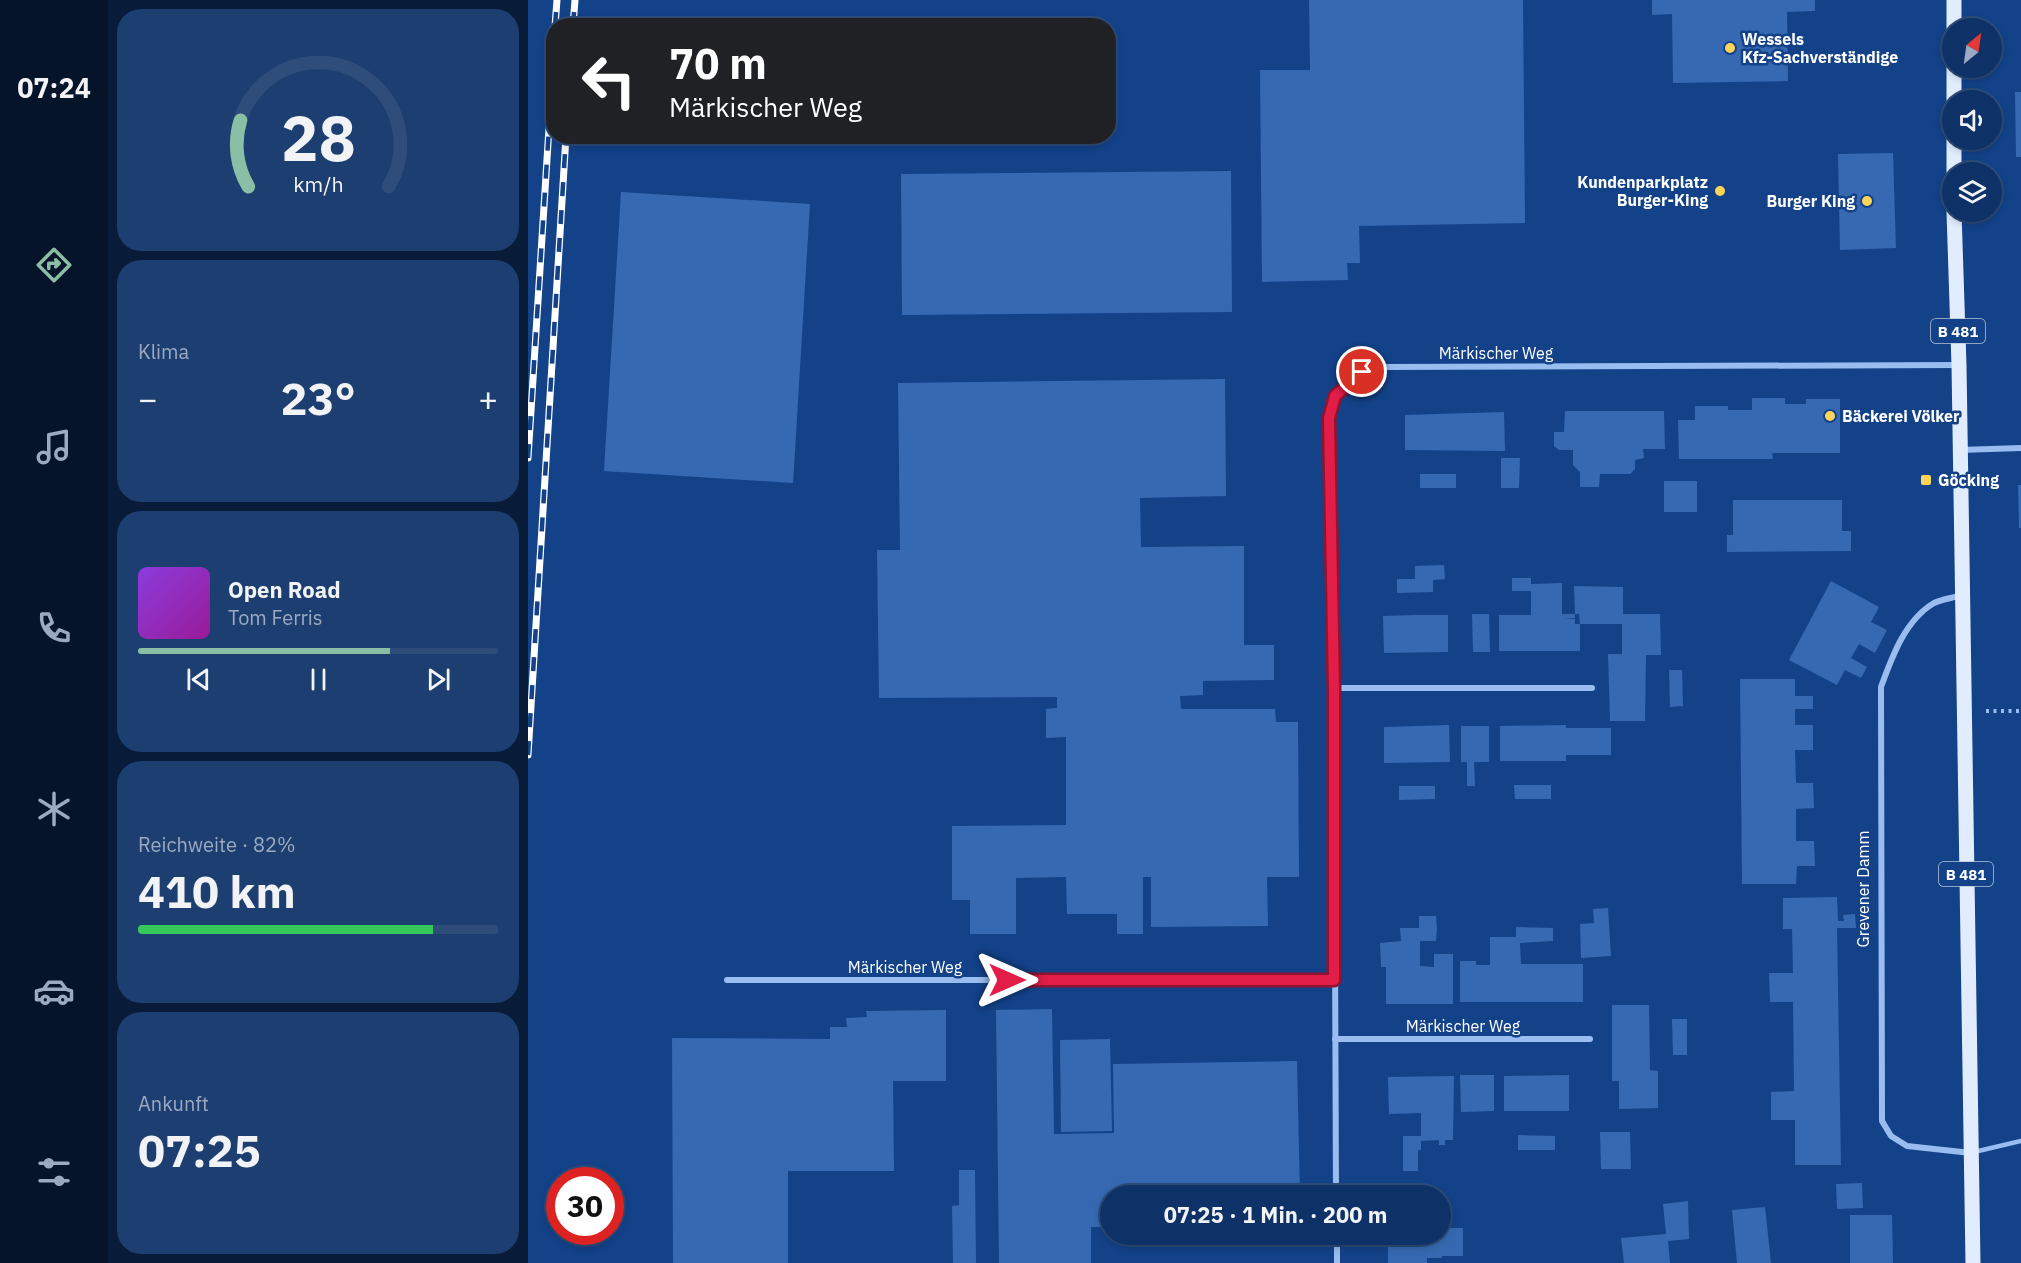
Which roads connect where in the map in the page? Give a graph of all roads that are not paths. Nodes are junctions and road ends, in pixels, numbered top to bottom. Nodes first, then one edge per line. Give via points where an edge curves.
1 (1954, 0) edge
2 (1954, 18) edge
3 (1954, 222) edge
4 (1959, 365) junction
5 (2021, 448) edge
6 (1960, 450) junction
7 (1963, 595) junction
8 (1334, 688) junction
9 (1593, 688) dead end
10 (727, 980) dead end
11 (1334, 980) junction
12 (1335, 1039) junction
13 (1590, 1040) dead end
14 (2021, 1141) edge
15 (1971, 1153) junction
16 (1336, 1185) edge
17 (1337, 1245) edge
18 (1337, 1263) edge
19 (1973, 1263) edge

1 - 2 main road
3 - 4 main road, B 481
4 - 6 main road, B 481
4 - 8 street, Märkischer Weg via 1383,367 1362,372 1335,396 1329,418
5 - 6 street
6 - 7 main road, B 481
7 - 15 main road, B 481
7 - 15 street, Grevener Damm via 1935,603 1911,623 1892,656 1881,687 1882,1121 1892,1136 1907,1146
8 - 9 street
8 - 11 street, Märkischer Weg
10 - 11 street, Märkischer Weg
11 - 12 street, Märkischer Weg
12 - 13 street, Märkischer Weg
12 - 16 street, Märkischer Weg
14 - 15 lane
15 - 19 main road, B 481
17 - 18 street

